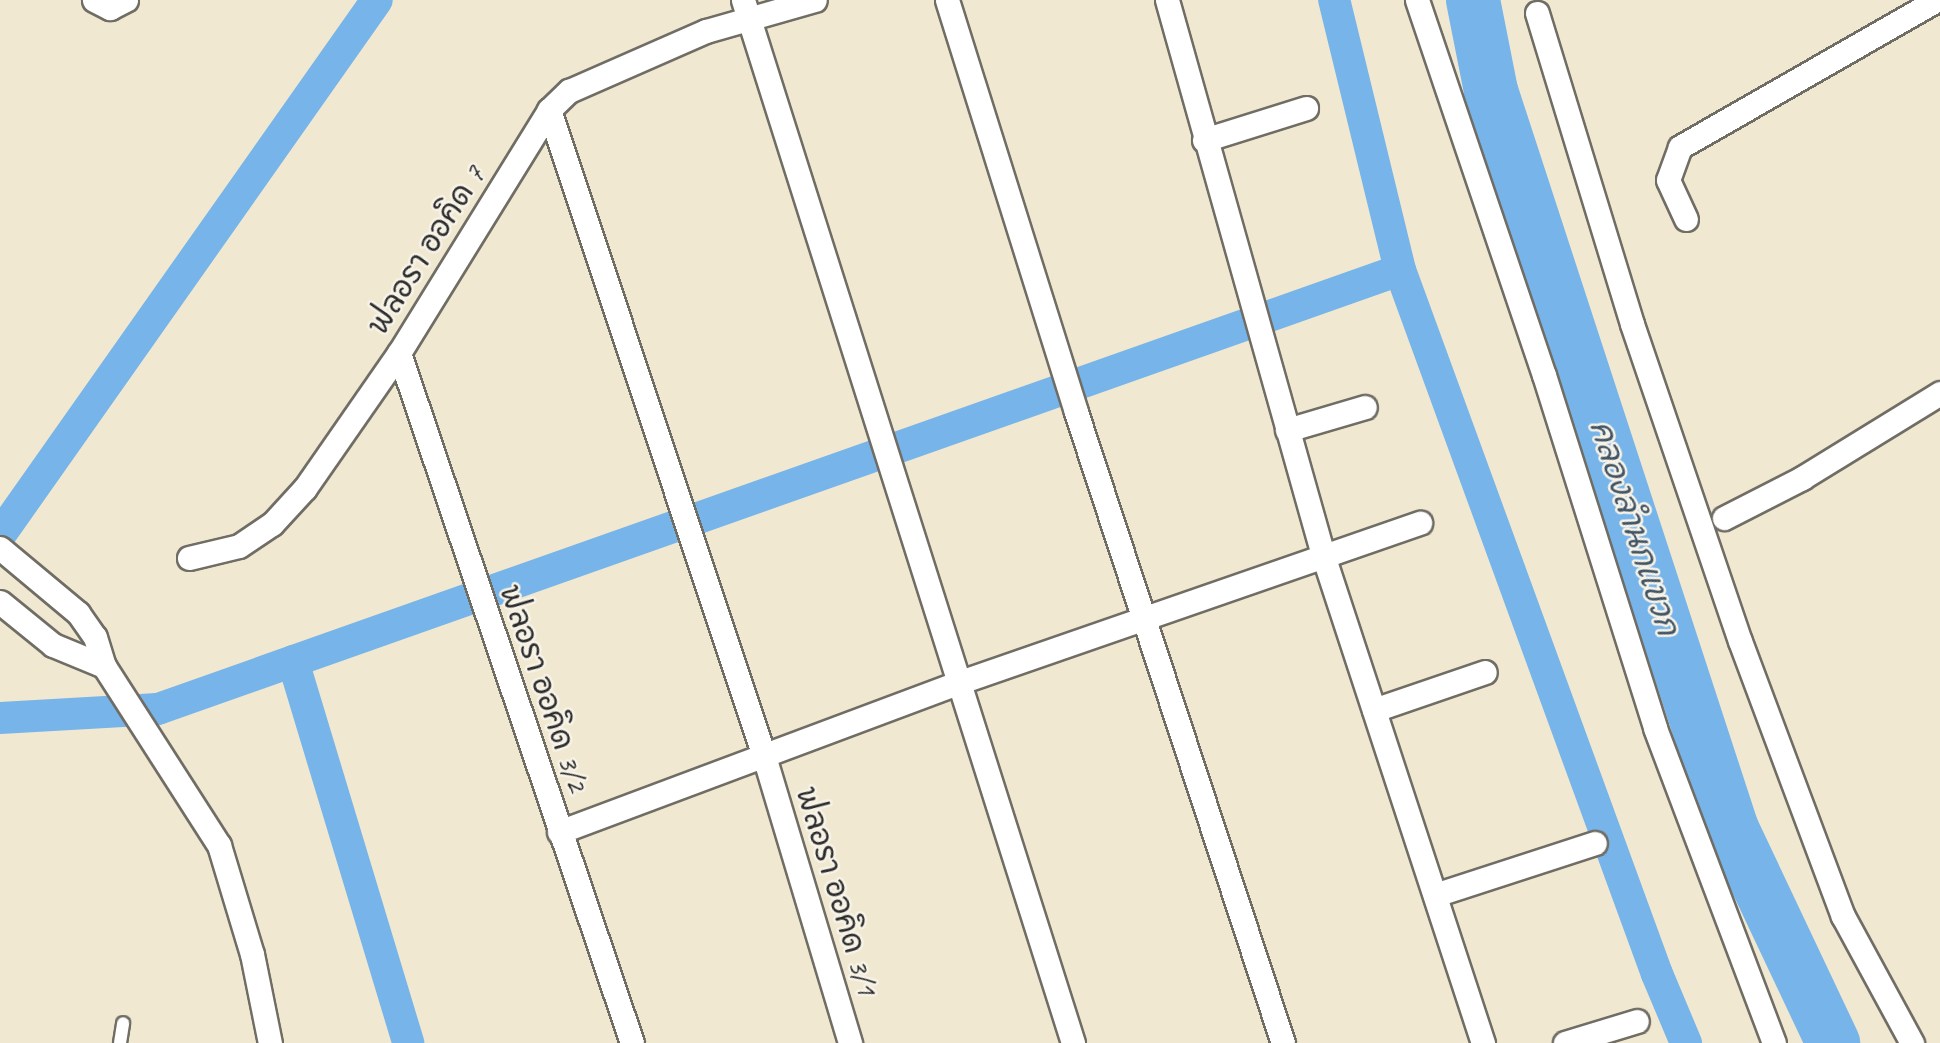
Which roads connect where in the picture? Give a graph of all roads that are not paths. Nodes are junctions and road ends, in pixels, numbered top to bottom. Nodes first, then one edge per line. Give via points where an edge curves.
1 (94, 0) edge
2 (126, 0) edge
3 (815, 0) edge
4 (947, 0) edge
5 (1167, 0) edge
6 (1418, 0) edge
7 (1937, 0) edge
8 (746, 9) edge
9 (1536, 13) dead end
10 (1306, 108) dead end
11 (549, 110) junction
12 (1205, 140) junction
13 (1686, 219) dead end
14 (399, 353) junction
15 (1940, 393) edge
16 (1365, 407) dead end
17 (1287, 430) junction
18 (1724, 518) dead end
19 (1420, 523) dead end
20 (0, 548) edge
21 (1323, 555) junction
22 (189, 558) dead end
23 (0, 602) edge
24 (1144, 618) junction
25 (104, 666) junction
26 (1485, 672) dead end
27 (960, 682) junction
28 (1374, 710) junction
29 (764, 756) junction
30 (559, 832) junction
31 (1595, 843) dead end
32 (1435, 895) junction
33 (1637, 1021) dead end
34 (123, 1023) dead end
35 (120, 1043) edge
36 (270, 1043) edge
37 (632, 1043) edge
38 (850, 1043) edge
39 (1073, 1043) edge
40 (1283, 1043) edge
41 (1483, 1043) edge
42 (1565, 1043) edge
43 (1774, 1043) edge
44 (1912, 1043) edge

1 - 2 street via 110,8
3 - 8 street, ฟลอรา ออคิด 7
4 - 24 street
5 - 12 street
6 - 43 street via 1545,375 1655,728
7 - 13 street via 1680,147 1668,180
8 - 11 street, ฟลอรา ออคิด 7 via 606,71 569,91
8 - 27 street
9 - 44 street via 1632,324 1759,693 1843,916
10 - 12 street
11 - 14 street, ฟลอรา ออคิด 7
11 - 29 street, ฟลอรา ออคิด 3/1
12 - 17 street
14 - 22 street, ฟลอรา ออคิด 7 via 305,488 272,524 239,546
14 - 30 street, ฟลอรา ออคิด 3/2
15 - 18 street via 1802,478
16 - 17 street
17 - 21 street
19 - 21 street
20 - 25 street via 66,603 96,638
21 - 24 street
21 - 28 street
23 - 25 street via 77,658
24 - 27 street
24 - 40 street
25 - 36 street via 219,845 252,954
26 - 28 street
27 - 29 street
27 - 39 street
28 - 32 street
29 - 30 street
29 - 38 street, ฟลอรา ออคิด 3/1
30 - 37 street, ฟลอรา ออคิด 3/2
31 - 32 street
32 - 41 street
33 - 42 street
34 - 35 lane

